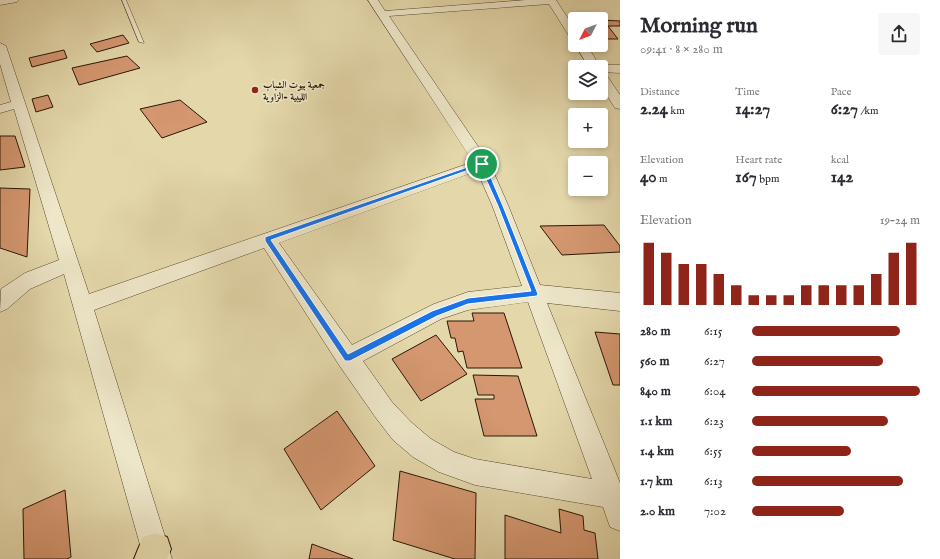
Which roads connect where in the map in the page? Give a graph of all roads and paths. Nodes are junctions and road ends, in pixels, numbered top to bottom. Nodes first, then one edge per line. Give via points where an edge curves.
1 (14, 0) edge
2 (124, 0) edge
3 (551, 1) edge
4 (0, 2) edge
5 (378, 7) edge
6 (568, 26) edge
7 (142, 42) dead end
8 (0, 46) edge
9 (608, 68) edge
10 (620, 69) edge
11 (608, 87) edge
12 (19, 104) junction
13 (620, 105) edge
14 (0, 109) edge
15 (482, 164) junction
16 (267, 239) junction
17 (69, 264) junction
18 (535, 294) junction
19 (620, 302) edge
20 (0, 303) edge
21 (83, 305) junction
22 (347, 358) junction
23 (612, 495) junction
24 (620, 517) edge
25 (154, 556) edge

1 - 4 street
2 - 7 lane
3 - 5 street
3 - 6 street
5 - 15 street
8 - 12 street
9 - 10 street
11 - 13 street
12 - 14 street
12 - 17 street
15 - 16 street
15 - 18 street
16 - 21 street
16 - 22 street
17 - 20 street via 32,277 12,290
17 - 21 street
18 - 19 street
18 - 22 street via 468,301 434,313
18 - 23 street
21 - 25 street
22 - 23 street via 402,431 422,448 448,462 475,472
23 - 24 street

